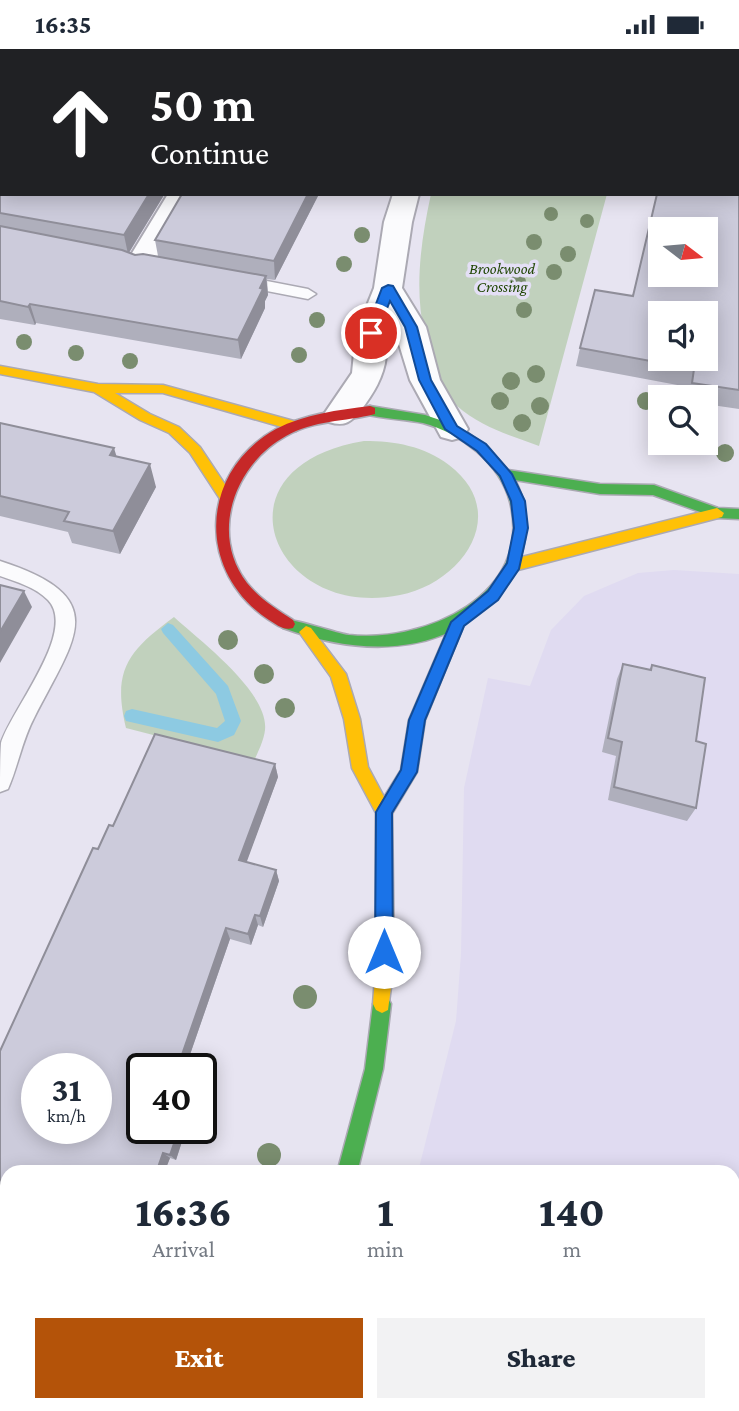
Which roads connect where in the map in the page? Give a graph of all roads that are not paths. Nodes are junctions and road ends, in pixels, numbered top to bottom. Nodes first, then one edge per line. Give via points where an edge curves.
1 (180, 196) edge
2 (405, 196) edge
3 (140, 263) edge
4 (230, 279) edge
5 (388, 288) junction
6 (308, 293) dead end
7 (0, 370) edge
8 (97, 388) junction
9 (340, 414) junction
10 (296, 426) junction
11 (452, 429) junction
12 (505, 474) junction
13 (225, 495) junction
14 (718, 513) junction
15 (739, 514) edge
16 (514, 565) junction
17 (0, 568) edge
18 (458, 622) junction
19 (306, 632) junction
20 (0, 782) edge
21 (384, 812) junction
22 (349, 1165) edge

1 - 3 street
2 - 5 street
4 - 6 lane
5 - 9 street via 371,333 367,373
5 - 11 street via 411,327 425,380
7 - 8 street
8 - 10 street via 163,389
8 - 13 street via 174,430 195,450
9 - 10 street
9 - 11 street via 370,411 424,418
10 - 13 street via 268,441 235,475
11 - 12 street via 481,447
12 - 14 street via 600,489 654,490
12 - 16 street via 518,501 521,528
13 - 19 street via 219,533 234,579 273,616
14 - 15 street
14 - 16 street
16 - 18 street via 493,596
17 - 20 lane via 28,575 49,588 62,606 66,626 60,651 17,729
18 - 19 street via 425,636 386,641 343,641
18 - 21 street via 417,720 409,772
19 - 21 street via 338,674 360,768
21 - 22 street via 382,1005 374,1069

